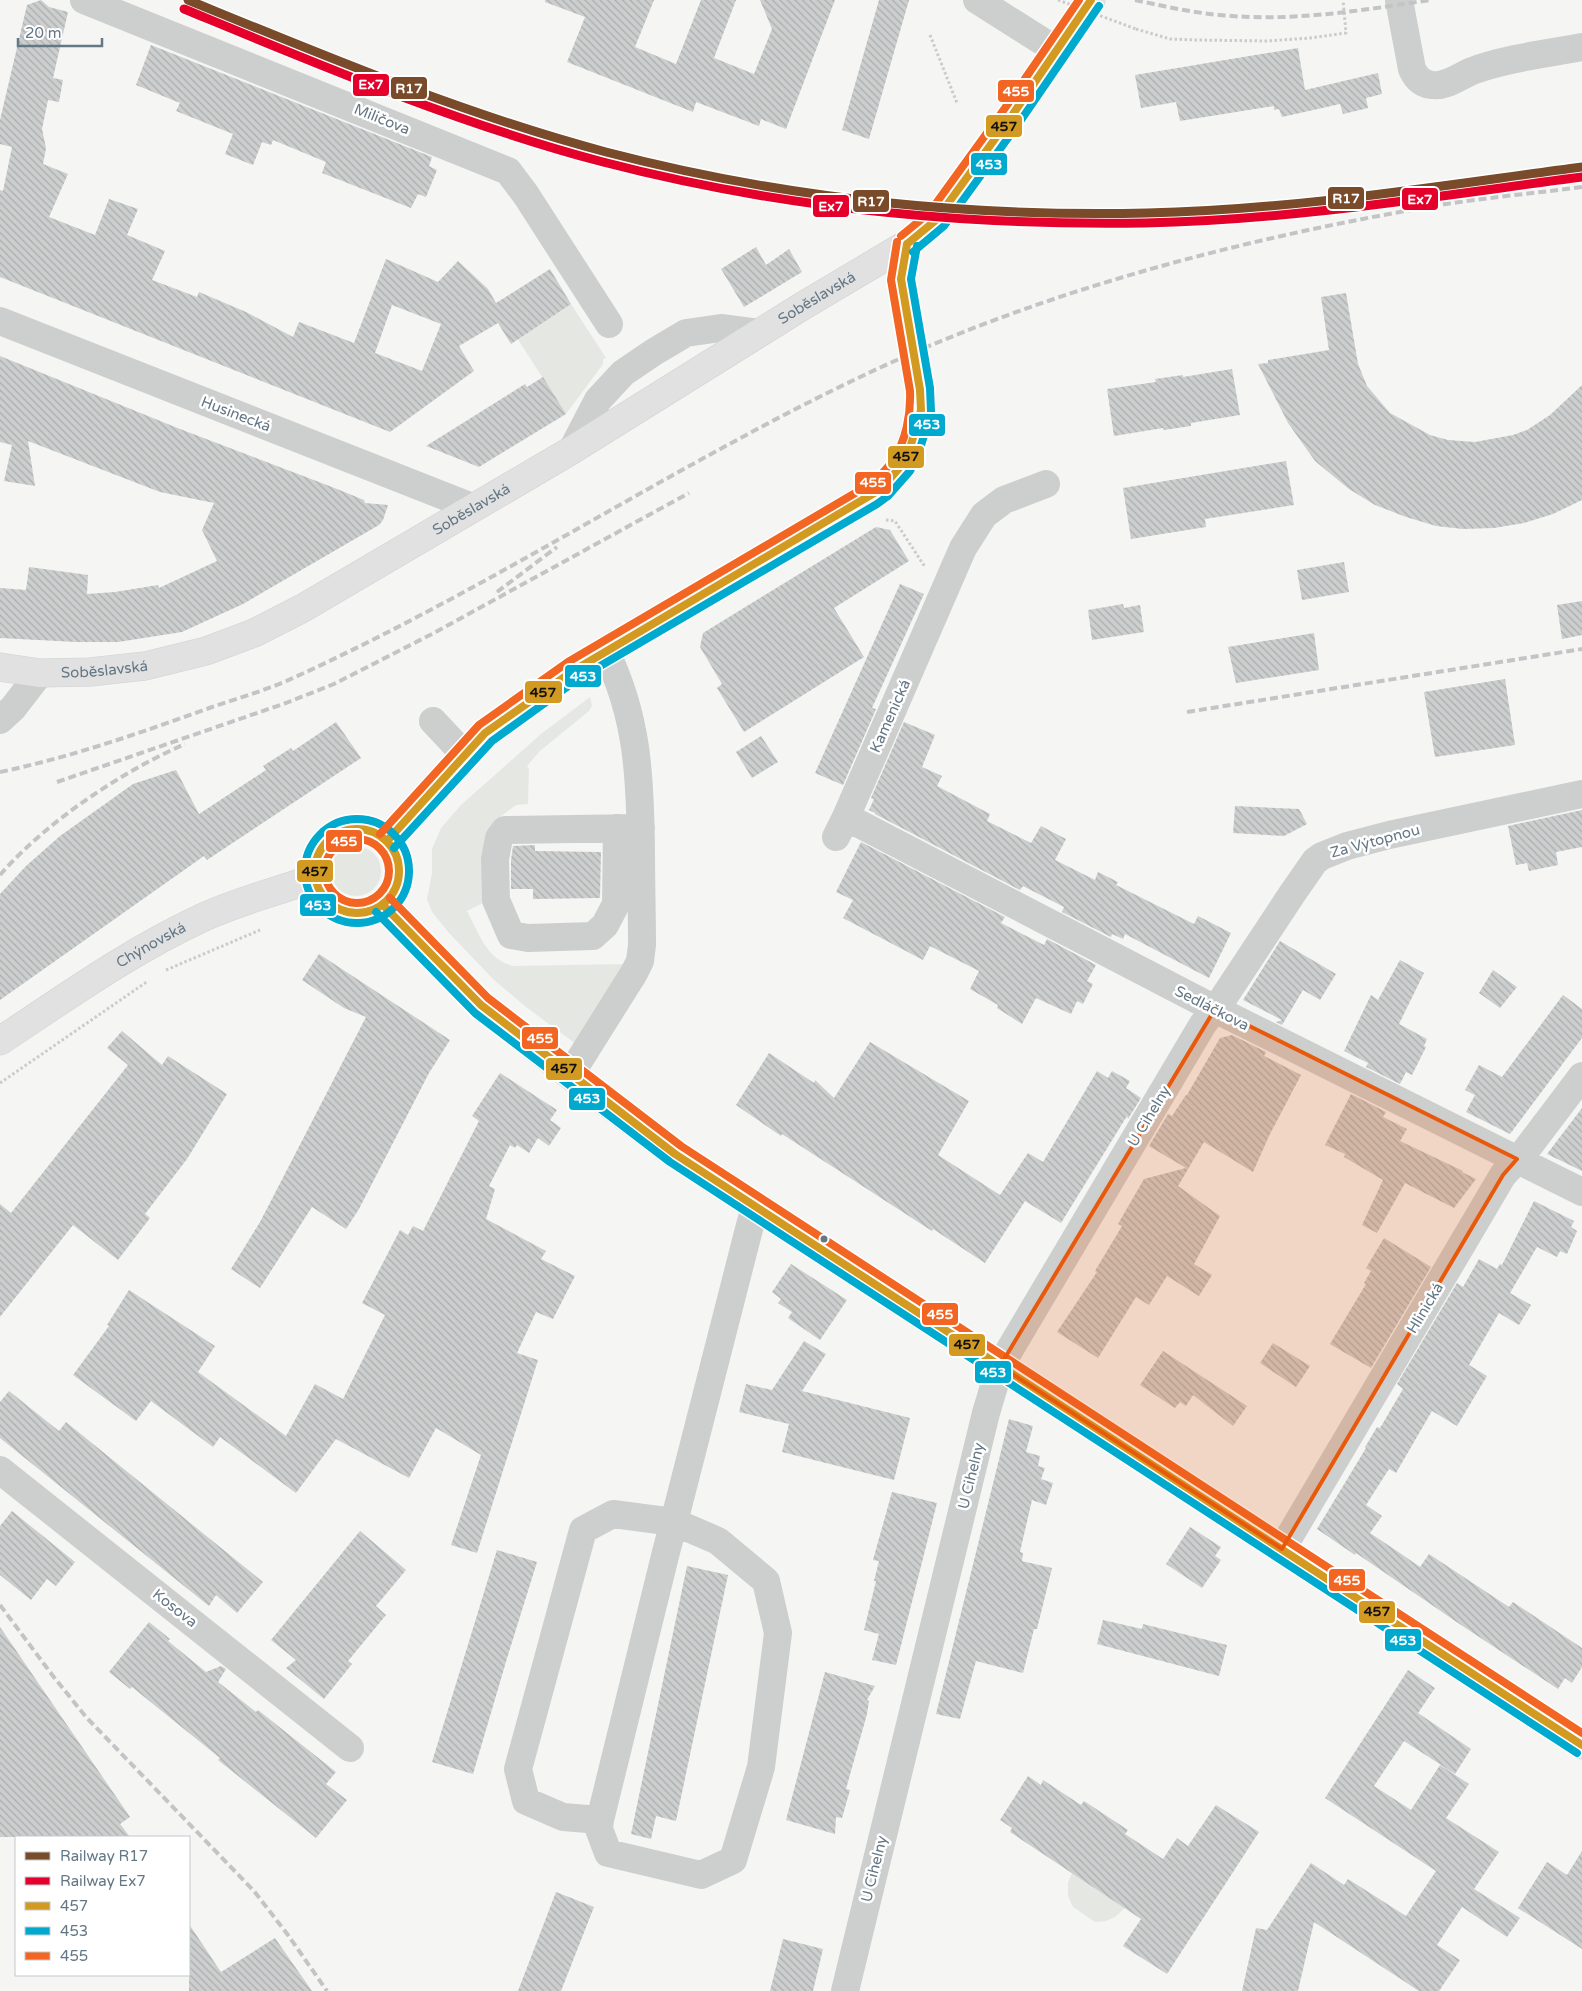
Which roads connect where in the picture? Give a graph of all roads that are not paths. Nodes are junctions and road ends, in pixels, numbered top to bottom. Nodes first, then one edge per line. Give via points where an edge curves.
1 (84, 0) edge
2 (977, 0) edge
3 (1091, 0) edge
4 (1399, 0) edge
5 (1582, 47) edge
6 (1056, 50) junction
7 (907, 244) junction
8 (0, 321) edge
9 (609, 324) dead end
10 (759, 333) junction
11 (572, 450) junction
12 (1046, 484) dead end
13 (472, 507) junction
14 (606, 652) junction
15 (0, 667) edge
16 (40, 673) junction
17 (0, 720) edge
18 (433, 721) dead end
19 (465, 755) junction
20 (1582, 794) edge
21 (841, 827) joint
22 (629, 828) junction
23 (387, 841) junction
24 (315, 878) junction
25 (383, 905) junction
26 (1215, 1010) junction
27 (0, 1041) edge
28 (570, 1075) junction
29 (1582, 1076) edge
30 (1518, 1159) junction
31 (1582, 1192) edge
32 (755, 1207) junction
33 (1000, 1366) junction
34 (0, 1470) edge
35 (674, 1522) junction
36 (1282, 1549) junction
37 (1582, 1745) edge
38 (350, 1748) dead end
39 (600, 1820) junction
40 (845, 1991) edge

1 - 9 street, Miličova via 508,171
2 - 6 street
3 - 6 main road, Soběslavská
4 - 5 street via 1412,69 1415,76 1431,85 1504,62
6 - 7 main road, Soběslavská via 936,220
7 - 10 main road, Soběslavská
7 - 14 main road via 901,279 921,410 910,448 896,473 871,496
8 - 13 street, Husinecká
10 - 11 main road, Soběslavská
10 - 11 street via 721,328 686,333 654,352 623,373 598,400
11 - 13 main road, Soběslavská
12 - 21 street, Kamenická via 1004,500 984,515 963,548
13 - 16 main road, Soběslavská via 303,608 254,633 206,651 145,666
14 - 19 main road via 573,671 485,733
14 - 22 street via 622,690 633,730 640,782
15 - 16 main road, Soběslavská
16 - 17 street
18 - 19 street
19 - 23 main road
20 - 26 street, Za Výtopnou via 1389,835 1322,856 1296,887
21 - 26 street, Sedláčkova
22 - 22 street via 616,904 605,925 593,936 528,938 512,934 496,900 495,860 499,838 505,830
22 - 28 street via 642,872 640,961
23 - 24 main road via 364,829 350,829 338,834 319,852
23 - 25 main road via 396,853 400,867 399,881
24 - 25 main road via 329,904 342,912 371,912
24 - 27 main road, Chýnovská via 206,916 168,935
25 - 28 main road via 481,1004
26 - 30 street, Sedláčkova
26 - 33 street, U Cihelny via 1203,1024
28 - 32 main road via 675,1154
29 - 30 street, Hlinická
30 - 31 street, Sedláčkova
30 - 36 street, Hlinická via 1503,1175
32 - 33 main road
32 - 35 street
33 - 36 main road
33 - 40 street, U Cihelny
34 - 38 street, Kosova
35 - 39 street
35 - 39 street via 613,1514 583,1530 518,1769 526,1801 563,1817
35 - 39 street via 718,1540 766,1581 778,1633 761,1767 733,1860 701,1875 608,1853 599,1829
36 - 37 main road

